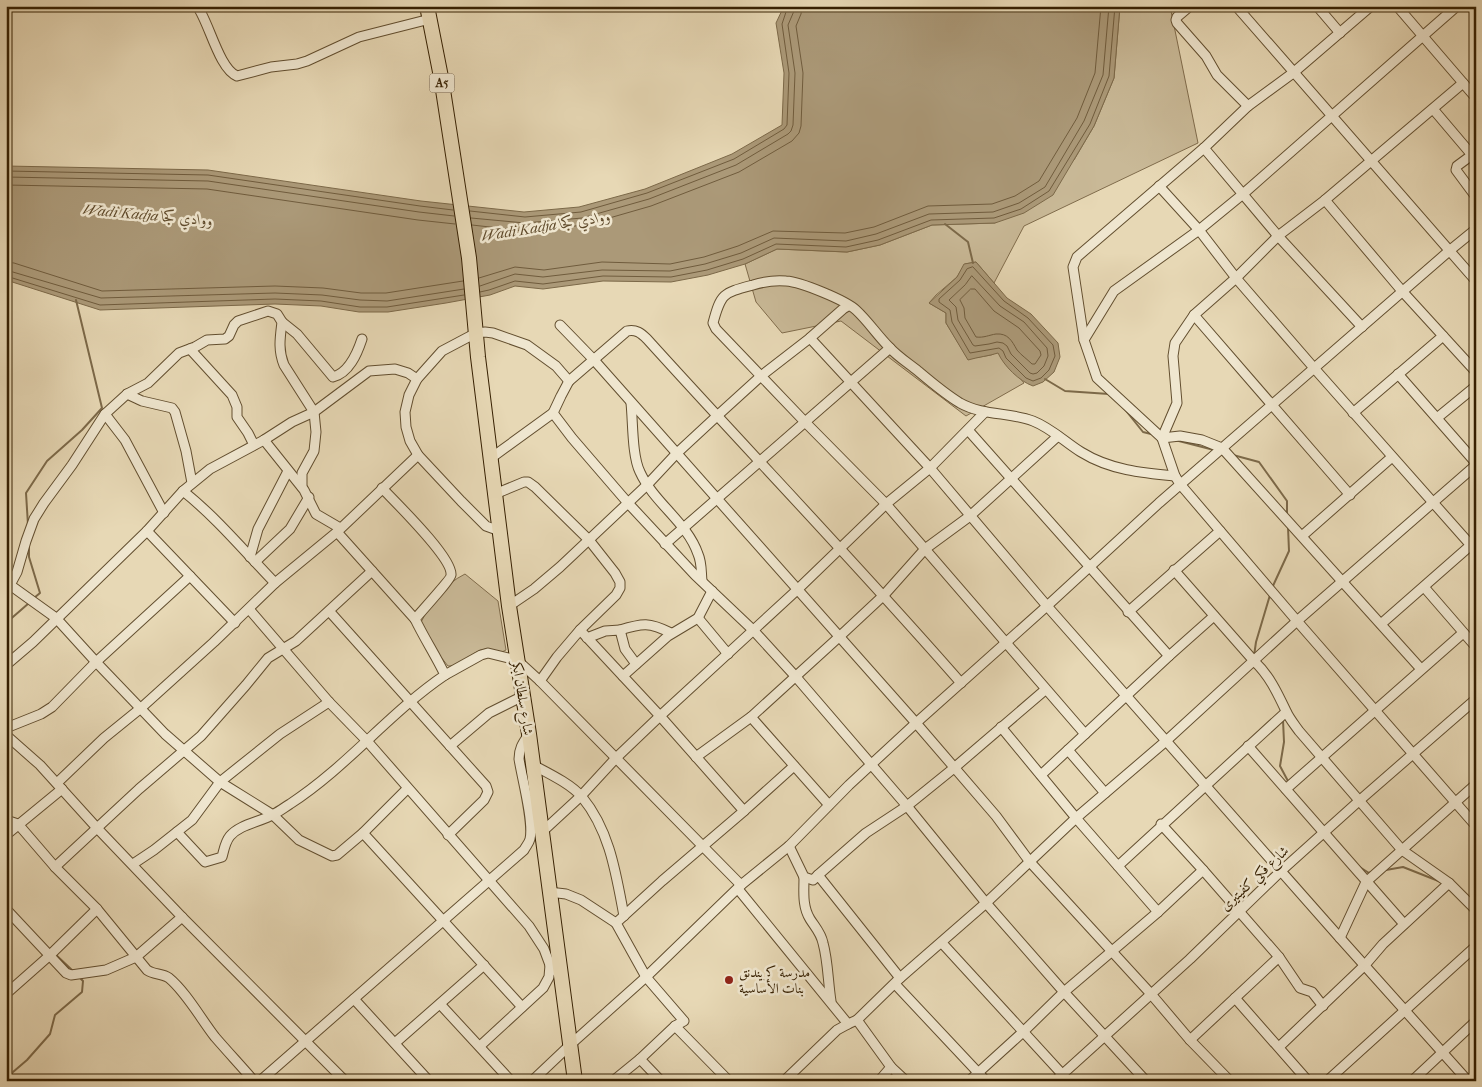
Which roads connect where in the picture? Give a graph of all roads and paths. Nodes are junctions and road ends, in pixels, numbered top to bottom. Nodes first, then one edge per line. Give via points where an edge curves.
1 (197, 6) edge
2 (1190, 6) edge
3 (1236, 6) edge
4 (1317, 6) edge
5 (1371, 6) edge
6 (1397, 6) edge
7 (1457, 6) edge
8 (428, 13) edge
9 (1340, 32) junction
10 (1423, 36) junction
11 (1293, 73) junction
12 (1463, 83) junction
13 (1476, 98) edge
14 (1248, 106) junction
15 (1433, 109) junction
16 (1332, 116) junction
17 (1204, 148) junction
18 (1474, 153) edge
19 (1371, 161) junction
20 (1158, 186) junction
21 (1243, 194) junction
22 (1476, 197) edge
23 (1326, 200) junction
24 (1476, 229) edge
25 (1199, 230) junction
26 (1278, 236) junction
27 (1448, 251) junction
28 (1236, 278) junction
29 (1476, 281) edge
30 (1402, 291) junction
31 (848, 306) junction
32 (1194, 315) junction
33 (282, 322) junction
34 (560, 325) dead end
35 (1362, 327) junction
36 (476, 333) junction
37 (1443, 336) junction
38 (810, 338) junction
39 (362, 339) dead end
40 (1084, 340) junction
41 (890, 348) junction
42 (190, 349) junction
43 (594, 360) junction
44 (1314, 368) junction
45 (1476, 372) edge
46 (1398, 374) junction
47 (761, 376) junction
48 (417, 379) junction
49 (569, 381) junction
50 (850, 382) junction
51 (1476, 386) edge
52 (127, 394) junction
53 (631, 403) junction
54 (1272, 405) junction
55 (314, 412) junction
56 (985, 412) junction
57 (553, 413) junction
58 (1354, 413) junction
59 (105, 414) junction
60 (717, 416) junction
61 (1437, 418) junction
62 (805, 422) junction
63 (968, 430) junction
64 (1058, 436) junction
65 (1162, 438) junction
66 (264, 440) junction
67 (254, 445) junction
68 (1222, 448) junction
69 (676, 454) junction
70 (418, 455) junction
71 (1392, 457) junction
72 (491, 458) junction
73 (759, 462) junction
74 (1476, 464) edge
75 (930, 468) junction
76 (288, 471) junction
77 (1175, 476) junction
78 (1011, 479) junction
79 (192, 483) junction
80 (1180, 484) junction
81 (647, 485) junction
82 (302, 487) junction
83 (382, 488) junction
84 (183, 491) junction
85 (495, 494) junction
86 (1350, 494) junction
87 (308, 498) junction
88 (718, 499) junction
89 (1433, 502) junction
90 (628, 504) junction
91 (886, 504) junction
92 (164, 513) junction
93 (970, 516) junction
94 (683, 528) junction
95 (338, 530) junction
96 (147, 531) junction
97 (500, 531) junction
98 (1220, 531) junction
99 (1302, 536) junction
100 (589, 540) junction
101 (665, 544) junction
102 (839, 548) junction
103 (1473, 548) edge
104 (925, 549) junction
105 (252, 559) junction
106 (1089, 568) junction
107 (1174, 570) junction
108 (372, 571) junction
109 (190, 576) junction
110 (1342, 580) junction
111 (702, 581) junction
112 (275, 584) junction
113 (8, 586) edge
114 (1424, 587) junction
115 (797, 590) junction
116 (712, 591) junction
117 (884, 594) junction
118 (509, 606) junction
119 (1047, 606) junction
120 (249, 609) junction
121 (330, 612) junction
122 (1128, 612) junction
123 (1214, 616) junction
124 (56, 618) junction
125 (698, 618) junction
126 (415, 619) junction
127 (1297, 621) junction
128 (235, 623) junction
129 (1381, 624) junction
130 (580, 630) junction
131 (620, 630) junction
132 (754, 631) junction
133 (672, 633) junction
134 (1463, 633) junction
135 (839, 637) junction
136 (587, 638) junction
137 (1006, 642) junction
138 (1476, 647) edge
139 (284, 649) junction
140 (728, 654) junction
141 (1168, 656) junction
142 (517, 660) junction
143 (1254, 661) junction
144 (96, 662) junction
145 (636, 664) junction
146 (6, 665) edge
147 (1421, 669) junction
148 (446, 675) junction
149 (623, 676) junction
150 (796, 677) junction
151 (540, 681) junction
152 (962, 683) junction
153 (1046, 690) junction
154 (523, 696) junction
155 (1127, 696) junction
156 (1476, 699) edge
157 (329, 702) junction
158 (410, 702) junction
159 (141, 708) junction
160 (1375, 710) junction
161 (1286, 712) junction
162 (660, 716) junction
163 (751, 717) junction
164 (916, 723) junction
165 (1001, 727) junction
166 (6, 728) edge
167 (529, 734) junction
168 (1085, 734) junction
169 (6, 735) edge
170 (1166, 741) junction
171 (367, 742) junction
172 (450, 746) junction
173 (1248, 746) junction
174 (1068, 750) junction
175 (184, 752) junction
176 (1413, 753) junction
177 (696, 757) junction
178 (1322, 757) junction
179 (616, 758) junction
180 (533, 765) junction
181 (871, 765) junction
182 (794, 766) junction
183 (954, 768) junction
184 (1041, 775) junction
185 (220, 782) junction
186 (1205, 784) junction
187 (1476, 784) edge
188 (59, 786) junction
189 (407, 789) junction
190 (1286, 789) junction
191 (1105, 793) junction
192 (582, 796) junction
193 (1360, 800) junction
194 (1454, 802) junction
195 (829, 806) junction
196 (907, 806) junction
197 (744, 811) junction
198 (274, 815) junction
199 (1076, 818) junction
200 (6, 820) edge
201 (18, 824) junction
202 (1161, 824) junction
203 (1476, 826) edge
204 (97, 828) junction
205 (177, 832) junction
206 (542, 832) junction
207 (1324, 832) junction
208 (363, 833) junction
209 (6, 835) edge
210 (448, 835) junction
211 (702, 846) junction
212 (789, 846) junction
213 (1402, 850) junction
214 (1030, 862) junction
215 (133, 864) junction
216 (1118, 866) junction
217 (55, 867) junction
218 (1203, 870) junction
219 (1281, 871) junction
220 (818, 876) junction
221 (804, 877) junction
222 (488, 881) junction
223 (1366, 882) junction
224 (1449, 882) junction
225 (739, 887) junction
226 (550, 892) junction
227 (986, 903) junction
228 (97, 909) junction
229 (6, 910) edge
230 (1476, 910) edge
231 (1238, 911) junction
232 (1158, 912) junction
233 (624, 916) junction
234 (182, 917) junction
235 (443, 920) junction
236 (616, 923) junction
237 (1404, 924) junction
238 (1340, 938) junction
239 (942, 943) junction
240 (1476, 946) edge
241 (1112, 951) junction
242 (49, 956) junction
243 (136, 957) junction
244 (1279, 957) junction
245 (484, 965) junction
246 (550, 965) junction
247 (1365, 965) junction
248 (562, 977) junction
249 (646, 977) junction
250 (897, 981) junction
251 (1064, 992) junction
252 (6, 994) edge
253 (1151, 994) junction
254 (1235, 998) junction
255 (354, 999) junction
256 (831, 1002) junction
257 (440, 1004) junction
258 (1323, 1006) junction
259 (522, 1008) junction
260 (1405, 1010) junction
261 (857, 1020) junction
262 (1476, 1021) edge
263 (848, 1024) junction
264 (675, 1026) junction
265 (1023, 1032) junction
266 (1104, 1035) junction
267 (1190, 1040) junction
268 (306, 1041) junction
269 (395, 1043) junction
270 (570, 1045) junction
271 (480, 1046) junction
272 (1279, 1047) junction
273 (1443, 1053) junction
274 (640, 1059) junction
275 (892, 1067) junction
276 (978, 1073) junction
277 (1062, 1074) junction
278 (261, 1080) edge
279 (346, 1081) edge
280 (429, 1081) edge
281 (511, 1081) edge
282 (532, 1081) edge
283 (575, 1081) edge
284 (613, 1081) edge
285 (661, 1081) edge
286 (729, 1081) edge
287 (784, 1081) edge
288 (879, 1081) edge
289 (906, 1081) edge
290 (969, 1081) edge
291 (986, 1081) edge
292 (1054, 1081) edge
293 (1145, 1081) edge
294 (1230, 1081) edge
295 (1308, 1081) edge
296 (1327, 1081) edge
297 (1412, 1081) edge
298 (1468, 1081) edge

1 - 8 street via 223,60 237,76 307,61 359,37
2 - 14 street via 1177,18 1177,23 1206,56 1217,76
3 - 11 street
4 - 9 street
5 - 9 street
6 - 10 street
7 - 10 street
8 - 36 highway, شارع سلطان ابكر / A5 via 469,258
9 - 11 street
10 - 12 street
10 - 16 street
11 - 14 street
11 - 16 street
12 - 13 street
12 - 15 street
14 - 17 street
15 - 18 street
15 - 19 street
16 - 19 street
16 - 21 street
17 - 20 street
17 - 21 street
18 - 22 street via 1456,170
19 - 23 street
19 - 27 street
20 - 25 street
20 - 40 street via 1077,257 1073,267
21 - 25 street
21 - 26 street
23 - 26 street
23 - 30 street
24 - 27 street
25 - 28 street
25 - 40 street via 1114,291
26 - 28 street
26 - 35 street
27 - 29 street
27 - 30 street
28 - 32 street
28 - 44 street
30 - 35 street
30 - 37 street
31 - 38 street
31 - 41 street via 855,309
31 - 47 street via 828,294 787,281 763,282 725,295 718,303 713,322 716,329
32 - 54 street
32 - 65 street via 1175,343 1177,403
33 - 39 street via 333,377 340,376 349,365
33 - 42 street via 274,312 263,312 238,321 225,339 207,340
33 - 55 street via 281,358
34 - 43 street
35 - 44 street
36 - 48 street via 442,351
36 - 49 street via 493,333 527,345 556,366
36 - 72 highway, شارع سلطان ابكر
37 - 45 street
37 - 46 street
38 - 47 street
38 - 50 street
40 - 65 street via 1097,378
41 - 50 street
41 - 56 street via 960,403
42 - 52 street via 179,354 148,383
42 - 67 street via 229,391 236,404 237,417
43 - 49 street
43 - 53 street
43 - 60 street via 627,331 638,332
44 - 54 street
44 - 58 street
46 - 58 street
46 - 61 street
47 - 60 street
47 - 62 street
48 - 55 street via 396,369 369,371
48 - 70 street via 405,412 406,428
49 - 57 street
50 - 62 street
50 - 75 street
51 - 61 street
52 - 59 street
52 - 79 street via 172,408 175,412
53 - 69 street
53 - 81 street via 637,462
54 - 68 street
54 - 86 street
55 - 66 street
55 - 82 street via 314,451 302,473
56 - 63 street
56 - 64 street via 1034,421
57 - 72 street
57 - 90 street
58 - 71 street
59 - 92 street via 125,440
59 - 113 street via 34,519
60 - 69 street
60 - 73 street
61 - 74 street
62 - 73 street
62 - 91 street
63 - 75 street
63 - 78 street
64 - 77 street via 1108,466
64 - 78 street
65 - 68 street via 1180,436
65 - 77 street
66 - 67 street
66 - 76 street
67 - 79 street via 210,469
68 - 80 street
68 - 99 street
69 - 81 street
69 - 88 street
70 - 83 street
70 - 97 street via 486,526
71 - 86 street
71 - 89 street
72 - 85 highway, شارع سلطان ابكر
73 - 88 street
73 - 102 street
74 - 89 street
75 - 91 street
75 - 93 street
76 - 82 street
76 - 105 street via 258,529
77 - 80 street
78 - 93 street
78 - 106 street
79 - 84 street
80 - 98 street
80 - 106 street
81 - 90 street
81 - 94 street
82 - 87 street
83 - 95 street
83 - 126 street via 441,553 451,569 450,580
84 - 92 street
84 - 105 street
85 - 97 highway, شارع سلطان ابكر
85 - 100 street via 528,482
86 - 99 street
87 - 95 street via 316,514
87 - 105 street via 290,529
88 - 94 street
88 - 115 street
89 - 103 street
89 - 110 street
90 - 100 street
90 - 101 street
91 - 102 street
91 - 104 street
92 - 96 street
93 - 104 street
93 - 119 street
94 - 101 street
94 - 111 street via 699,555
95 - 108 street
95 - 112 street
96 - 109 street
96 - 124 street
97 - 118 highway, شارع سلطان ابكر
98 - 107 street
98 - 127 street
99 - 110 street
100 - 118 street
100 - 130 street via 615,573 620,588
101 - 111 street
102 - 115 street
102 - 117 street
103 - 114 street
104 - 117 street
104 - 137 street
105 - 112 street
106 - 119 street
106 - 122 street
107 - 122 street
107 - 123 street
108 - 121 street
108 - 126 street
109 - 128 street
109 - 144 street
110 - 127 street
110 - 129 street
111 - 116 street
112 - 120 street
113 - 124 street
114 - 129 street
114 - 134 street
115 - 132 street
115 - 135 street
116 - 125 street
116 - 132 street
117 - 135 street
117 - 152 street
118 - 142 highway, شارع سلطان ابكر
119 - 137 street
119 - 155 street
120 - 128 street
120 - 139 street
121 - 139 street
121 - 158 street
122 - 141 street
123 - 141 street
123 - 143 street
124 - 144 street
124 - 146 street
125 - 133 street
125 - 140 street
126 - 148 street
127 - 143 street
127 - 160 street
128 - 159 street
129 - 147 street
130 - 136 street
130 - 151 street
131 - 133 street via 643,624 658,626
131 - 136 street via 604,631
131 - 145 street via 625,649
132 - 140 street
132 - 150 street
133 - 145 street
134 - 138 street
134 - 147 street
135 - 150 street
135 - 164 street
136 - 149 street
137 - 152 street
137 - 153 street
139 - 157 street
139 - 175 street via 268,658
140 - 162 street
141 - 155 street
142 - 148 street via 485,654
142 - 151 street
142 - 154 highway, شارع سلطان ابكر
143 - 161 street via 1268,677
143 - 170 street
144 - 159 street
144 - 166 street via 52,707
145 - 149 street
147 - 160 street
148 - 158 street
149 - 162 street
150 - 163 street
150 - 181 street
151 - 179 street
152 - 164 street
153 - 165 street
153 - 168 street
154 - 167 highway, شارع سلطان ابكر
154 - 172 street via 489,713
155 - 168 street
155 - 170 street
156 - 176 street, شارع فكي كفيتيرى
157 - 171 street
157 - 185 street via 280,734
158 - 171 street
158 - 172 street
159 - 175 street
159 - 188 street via 104,738
160 - 176 street
160 - 178 street
161 - 173 street
161 - 178 street
162 - 177 street
162 - 179 street
163 - 177 street
163 - 182 street
164 - 181 street
164 - 183 street
165 - 183 street
165 - 184 street
167 - 180 highway, شارع سلطان ابكر
167 - 222 street via 520,746 518,759 530,817 530,840 524,850
168 - 174 street
169 - 188 street
170 - 186 street
170 - 191 street
171 - 189 street
171 - 198 street via 307,793
172 - 210 street via 479,777 488,792 484,800
173 - 186 street
173 - 190 street
174 - 184 street
174 - 191 street
175 - 185 street
175 - 204 street
176 - 193 street, شارع فكي كفيتيرى
176 - 194 street
177 - 197 street
178 - 190 street
178 - 193 street
179 - 192 street
179 - 211 street
180 - 192 street
180 - 206 highway, شارع سلطان ابكر
181 - 195 street
181 - 196 street
182 - 195 street
182 - 197 street
183 - 196 street
183 - 214 street
184 - 199 street
185 - 198 street
185 - 205 street via 192,820
186 - 202 street
186 - 219 street
187 - 194 street
188 - 201 street
188 - 204 street
189 - 208 street
189 - 210 street
190 - 207 street
191 - 199 street
192 - 206 street
192 - 233 street via 611,853
193 - 207 street, شارع فكي كفيتيرى
193 - 213 street
194 - 203 street
194 - 213 street
195 - 212 street
196 - 220 street via 866,833
196 - 227 street
197 - 211 street
198 - 205 street via 230,835 222,857 206,862
198 - 208 street via 299,840 332,856
199 - 214 street
199 - 216 street
200 - 201 street
201 - 209 street
201 - 217 street
202 - 216 street
202 - 218 street
204 - 215 street
204 - 217 street
205 - 215 street
206 - 226 highway, شارع سلطان ابكر
207 - 219 street, شارع فكي كفيتيرى
207 - 223 street
208 - 235 street
210 - 222 street
211 - 225 street
211 - 233 street
212 - 221 street
212 - 225 street
213 - 223 street
213 - 224 street
214 - 227 street
214 - 241 street
215 - 234 street
216 - 232 street
217 - 228 street
218 - 231 street
218 - 232 street
219 - 231 street, شارع فكي كفيتيرى
219 - 238 street
220 - 221 street via 813,880
220 - 250 street
221 - 256 street via 806,912 824,944
222 - 235 street
222 - 246 street via 529,926
223 - 237 street
223 - 238 street
224 - 230 street
224 - 237 street
225 - 249 street
225 - 256 street
226 - 236 street via 581,900
226 - 248 highway, شارع سلطان ابكر
227 - 239 street
227 - 251 street
228 - 242 street
228 - 243 street
229 - 242 street
231 - 244 street
231 - 253 street, شارع فكي كفيتيرى
232 - 241 street
233 - 236 street
234 - 243 street
234 - 268 street
235 - 245 street
235 - 255 street
236 - 249 street
237 - 247 street
238 - 247 street
239 - 250 street
239 - 265 street
240 - 260 street
241 - 251 street
241 - 253 street
242 - 243 street via 71,975 106,970
242 - 252 street
243 - 278 street via 150,972 169,979 216,1037
244 - 254 street
244 - 258 street via 1300,988 1312,992
245 - 257 street
245 - 259 street
246 - 248 street
246 - 259 street via 545,985
247 - 258 street
247 - 260 street
248 - 270 highway, شارع سلطان ابكر
249 - 264 street via 684,1021
249 - 270 street
250 - 261 street
250 - 276 street
251 - 265 street
251 - 266 street
253 - 266 street, شارع فكي كفيتيرى
253 - 267 street
254 - 267 street
254 - 272 street
255 - 268 street
255 - 269 street
256 - 263 street
257 - 269 street
257 - 271 street
258 - 272 street
259 - 271 street
260 - 273 street
260 - 296 street
261 - 263 street
261 - 275 street
262 - 273 street
263 - 287 street
264 - 274 street
264 - 286 street
265 - 276 street
265 - 277 street
266 - 277 street, شارع فكي كفيتيرى
266 - 293 street
267 - 294 street
268 - 278 street
268 - 279 street
269 - 280 street
270 - 282 street
270 - 283 highway, شارع سلطان ابكر
271 - 281 street
272 - 295 street
273 - 297 street
273 - 298 street
274 - 284 street
274 - 285 street
275 - 288 street
275 - 289 street
276 - 290 street
276 - 291 street
277 - 292 street, شارع فكي كفيتيرى

